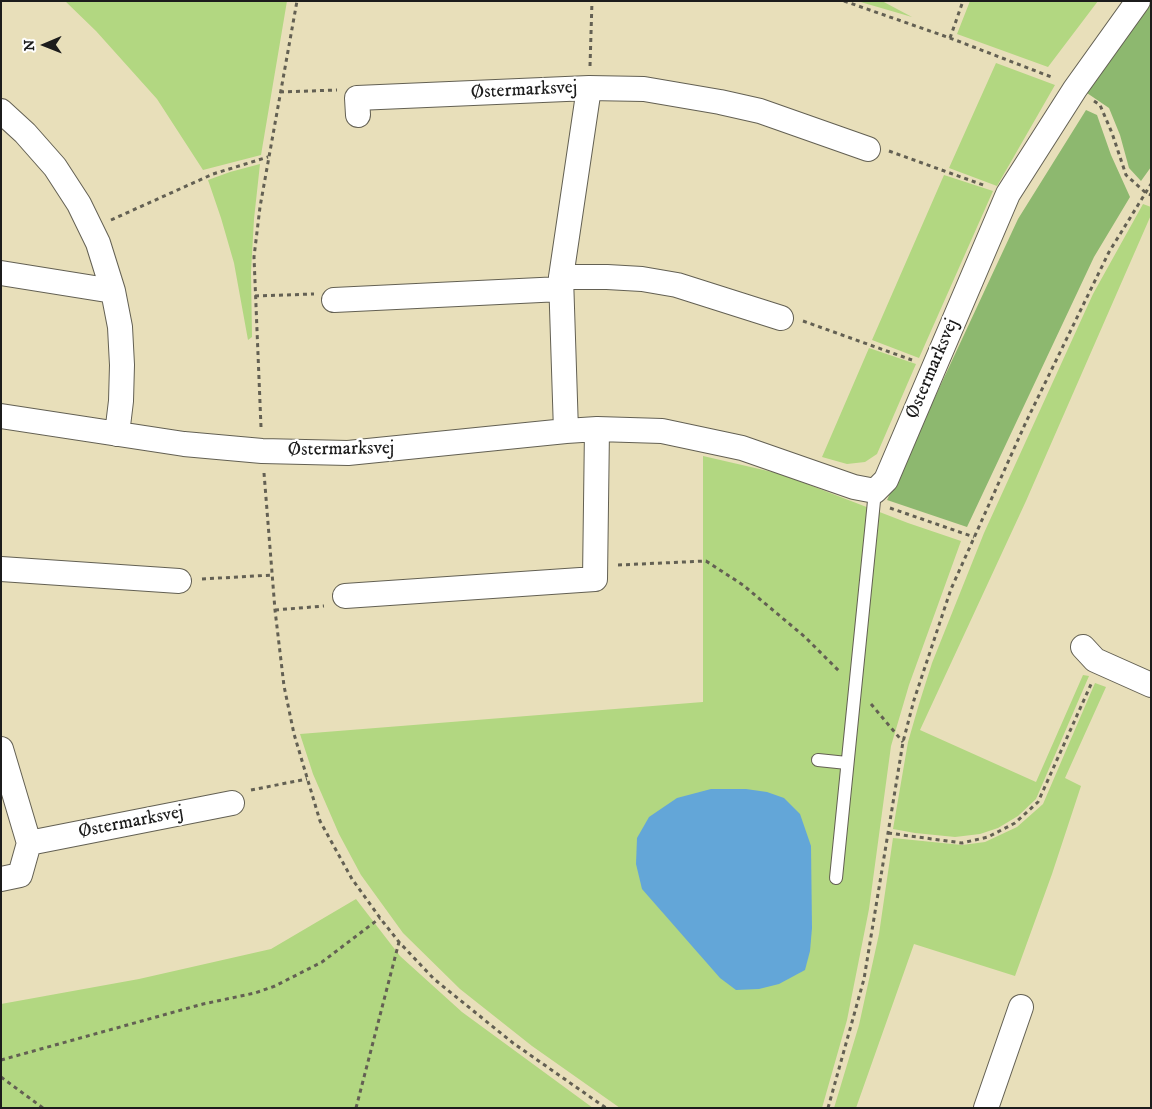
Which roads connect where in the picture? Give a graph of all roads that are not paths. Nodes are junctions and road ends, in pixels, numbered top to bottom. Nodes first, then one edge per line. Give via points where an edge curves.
1 (1138, 1) edge
2 (589, 88) junction
3 (357, 107) road end
4 (1, 111) edge
5 (868, 149) road end
6 (1, 273) edge
7 (561, 283) junction
8 (113, 292) junction
9 (334, 300) road end
10 (781, 318) road end
11 (1, 416) edge
12 (597, 429) junction
13 (566, 431) junction
14 (116, 434) junction
15 (874, 491) junction
16 (1, 569) edge
17 (179, 581) road end
18 (345, 596) road end
19 (1092, 654) road end
20 (1151, 685) edge
21 (1, 749) edge
22 (818, 760) dead end
23 (847, 763) junction
24 (232, 803) road end
25 (29, 843) junction
26 (836, 878) dead end
27 (1, 879) edge
28 (1021, 1007) dead end
29 (986, 1108) edge

1 - 15 street, Østermarksvej via 1075,89 1008,194 886,480
2 - 3 street, Østermarksvej
2 - 5 street, Østermarksvej via 644,89 720,102 760,112
2 - 7 street, Østermarksvej
4 - 8 street via 55,167 80,204 98,243
6 - 8 street
7 - 9 street
7 - 10 street via 607,277 642,279 719,297
7 - 13 street, Østermarksvej
8 - 14 street via 120,327 122,365
11 - 14 street, Østermarksvej
12 - 13 street, Østermarksvej
12 - 15 street, Østermarksvej via 662,431 742,448
12 - 18 street via 595,579
13 - 14 street, Østermarksvej via 348,453 262,451
15 - 23 lane
16 - 17 street
19 - 20 street
21 - 25 street
22 - 23 lane
23 - 26 lane
24 - 25 street, Østermarksvej
25 - 27 street via 20,875
28 - 29 street

